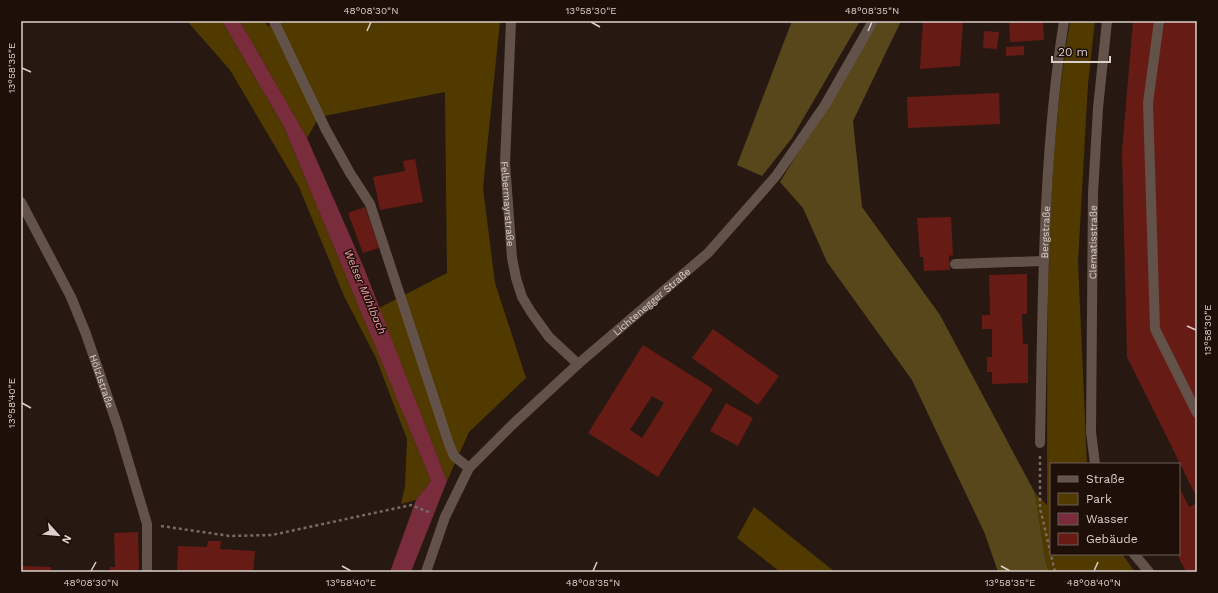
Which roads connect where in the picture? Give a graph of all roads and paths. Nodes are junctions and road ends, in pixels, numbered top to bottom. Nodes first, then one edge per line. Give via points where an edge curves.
1 (274, 21) edge
2 (511, 21) edge
3 (874, 21) edge
4 (1064, 21) edge
5 (1107, 21) edge
6 (1159, 21) edge
7 (21, 202) edge
8 (1044, 261) junction
9 (955, 264) dead end
10 (578, 364) junction
11 (1197, 413) edge
12 (1040, 443) joint
13 (1095, 463) edge
14 (469, 468) junction
15 (445, 518) junction
16 (147, 524) junction
17 (1050, 551) edge
18 (1051, 555) edge
19 (1135, 555) edge
20 (147, 572) edge
21 (426, 572) edge
22 (1055, 572) edge
23 (1149, 572) edge

1 - 14 street via 326,130 370,204 449,444 454,456
2 - 10 street, Felbermayrstraße via 505,163 512,258 522,297 531,312 549,337
3 - 10 street, Lichtenegger Straße via 825,104 776,176 708,253
4 - 8 street, Bergstraße via 1051,129
5 - 13 street, Clematisstraße via 1093,193 1091,432
6 - 11 street via 1148,103 1156,329
7 - 16 street, Hölzlstraße via 86,334 118,427
8 - 9 street
8 - 12 street, Bergstraße
10 - 14 street, Lichtenegger Straße
12 - 17 path via 1040,508
14 - 15 street, Lichtenegger Straße
15 - 16 path via 410,505 272,535 230,536
15 - 21 street, Lichtenegger Straße
16 - 20 street, Hölzlstraße
18 - 22 path
19 - 23 street

